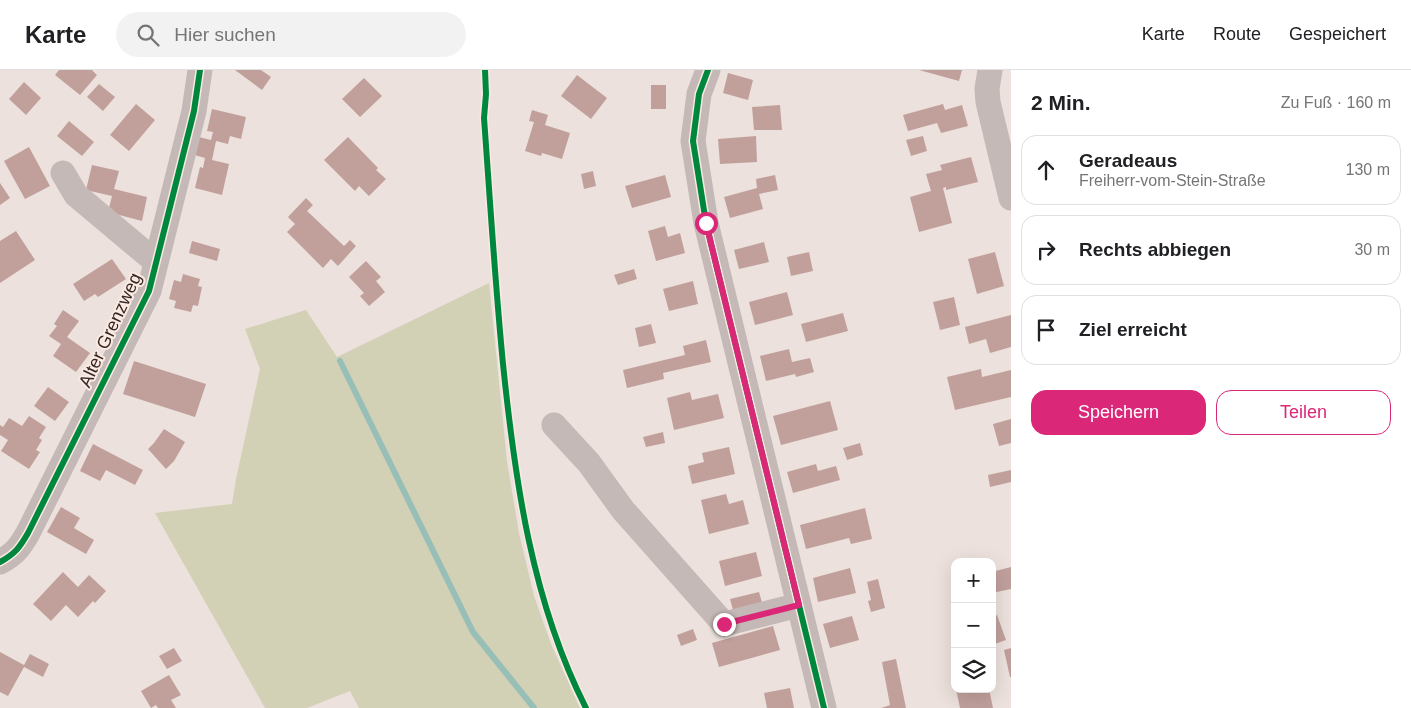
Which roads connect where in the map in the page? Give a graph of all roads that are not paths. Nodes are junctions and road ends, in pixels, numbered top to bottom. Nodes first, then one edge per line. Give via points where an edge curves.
1 (200, 70) edge
2 (708, 70) edge
3 (990, 70) edge
4 (63, 173) dead end
5 (1011, 198) edge
6 (156, 262) junction
7 (554, 425) dead end
8 (0, 562) edge
9 (799, 605) junction
10 (824, 708) edge

1 - 6 street, Alter Grenzweg via 194,111
2 - 9 street via 699,94 694,141 706,223
3 - 5 street via 988,102
4 - 6 street via 76,195
6 - 8 street, Alter Grenzweg via 149,291 28,533 19,549
7 - 9 street via 589,463 622,510 724,624
9 - 10 street

